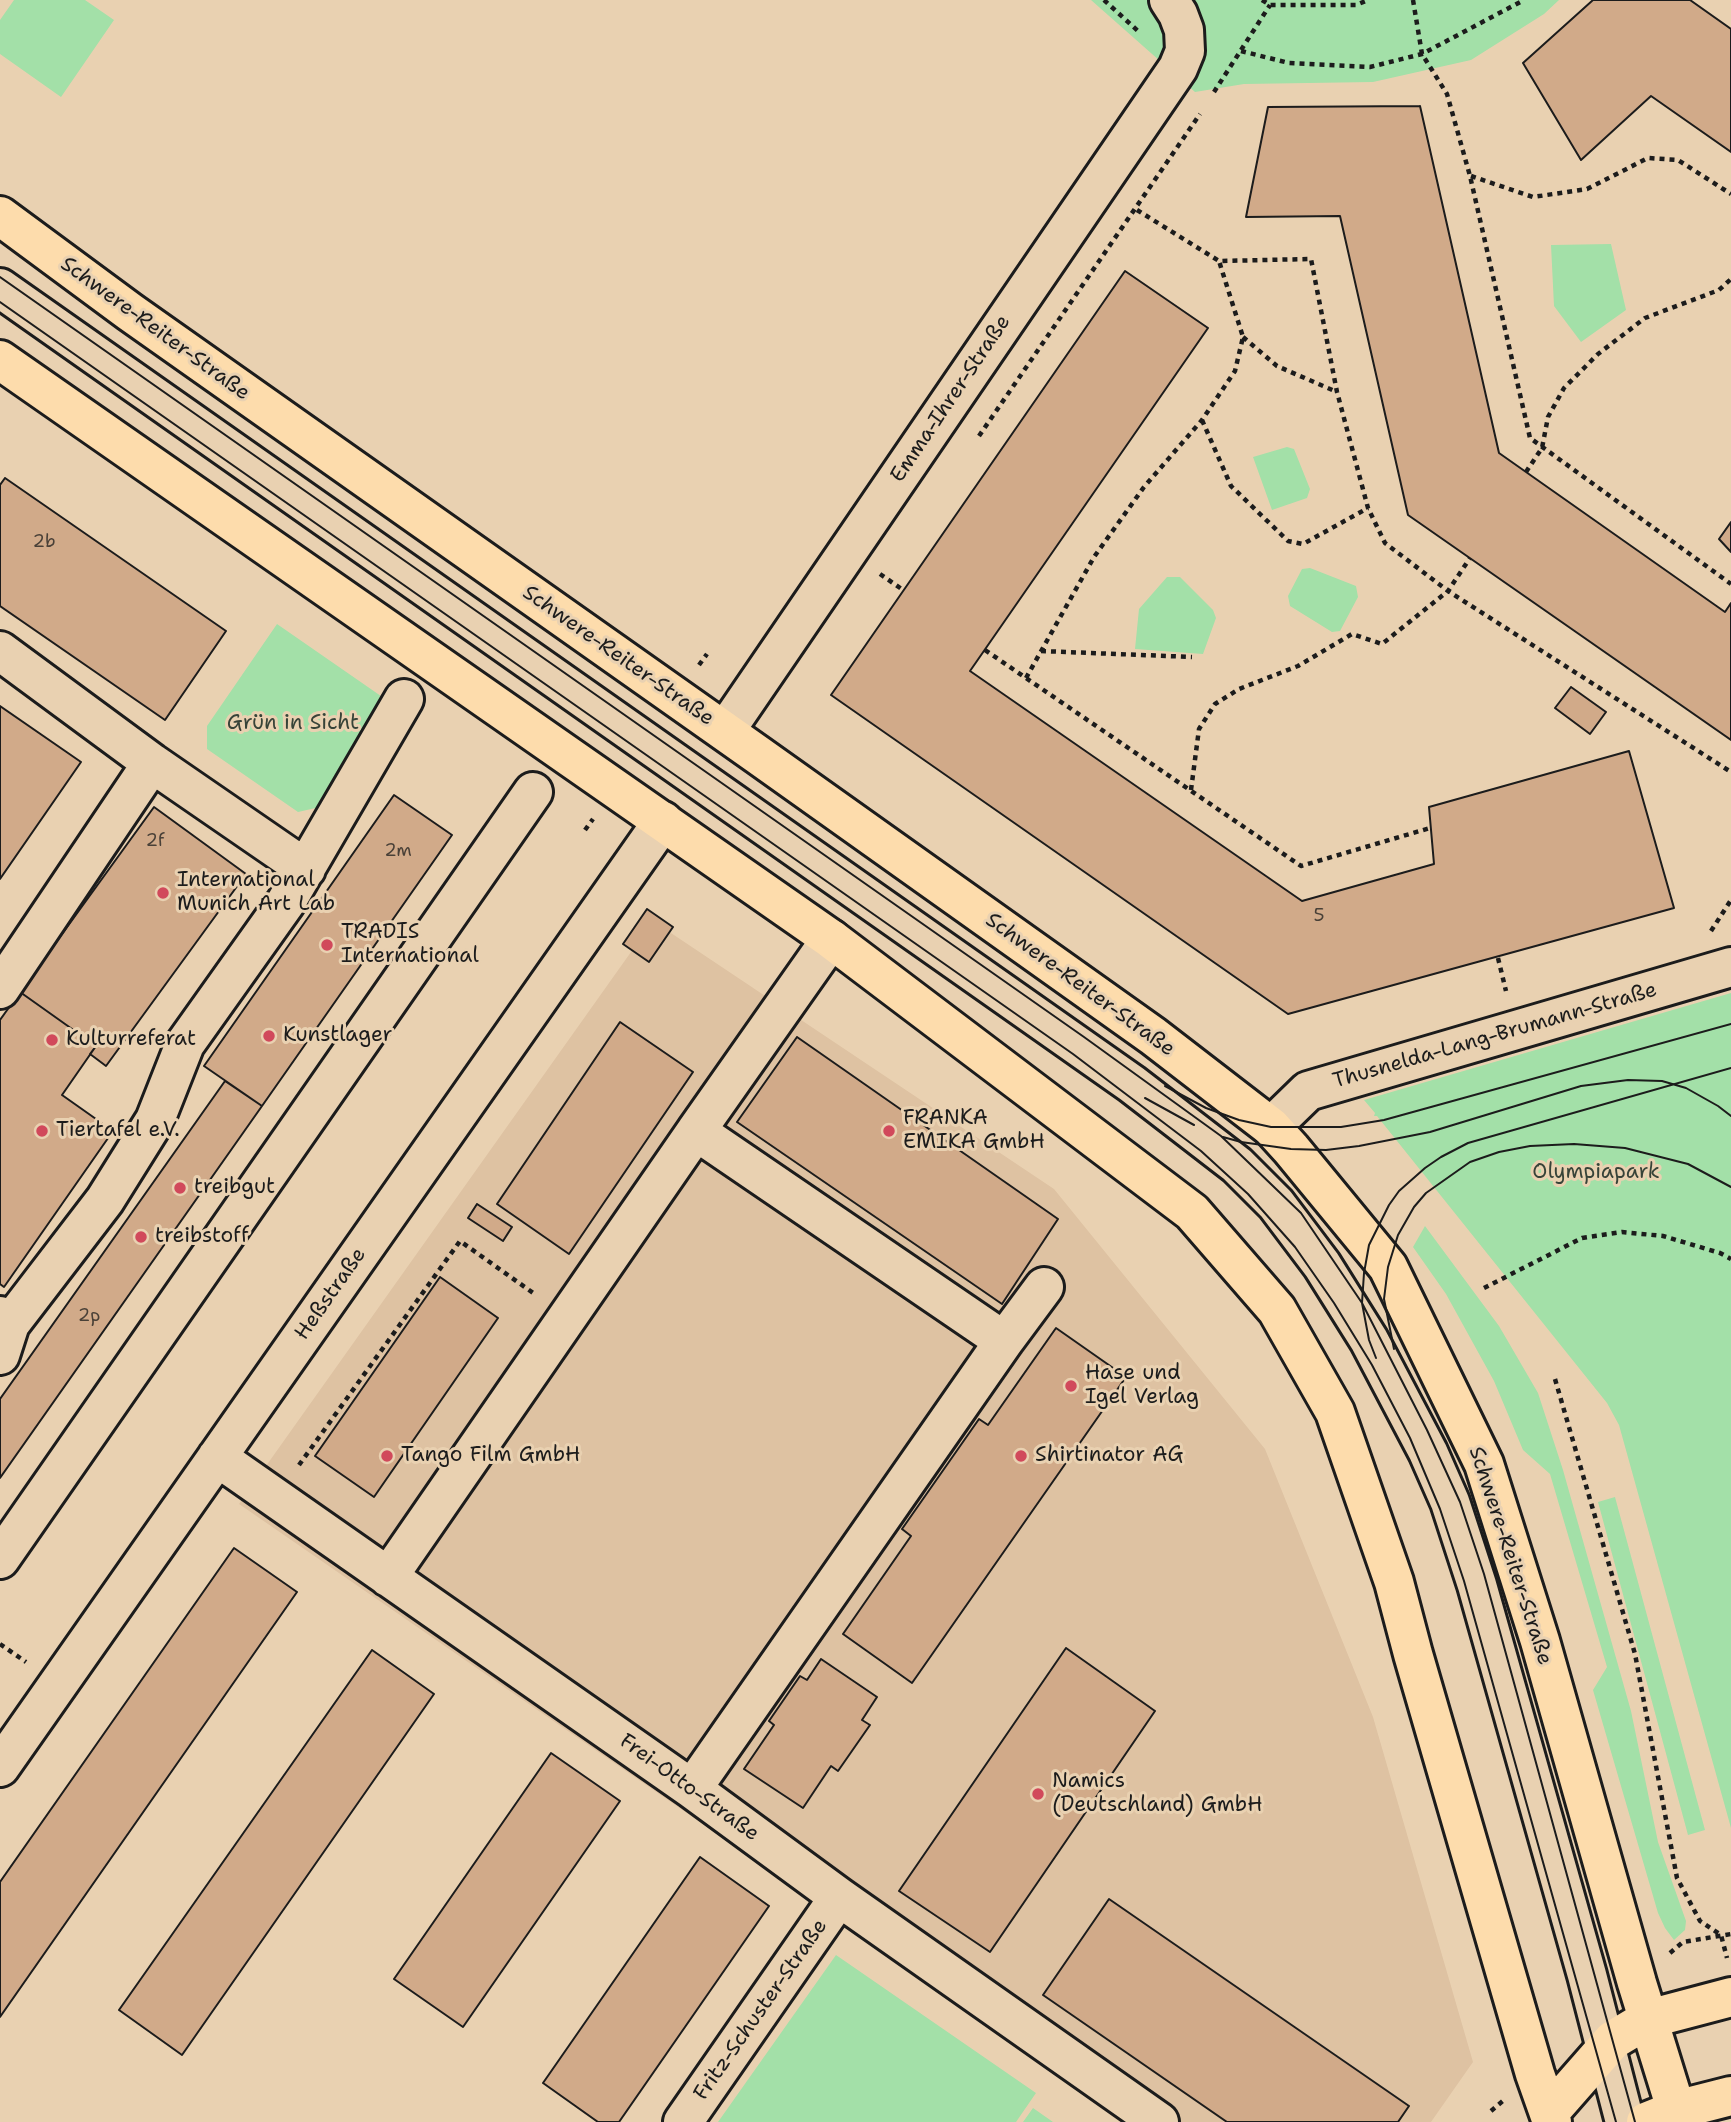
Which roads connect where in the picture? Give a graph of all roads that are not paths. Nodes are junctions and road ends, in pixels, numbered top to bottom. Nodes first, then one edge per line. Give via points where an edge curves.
1 (1169, 0) edge
2 (0, 216) edge
3 (0, 288) edge
4 (0, 360) edge
5 (0, 651) edge
6 (404, 699) dead end
7 (725, 731) junction
8 (152, 763) junction
9 (533, 792) dead end
10 (663, 821) junction
11 (306, 869) junction
12 (831, 939) junction
13 (1731, 967) edge
14 (0, 989) edge
15 (1271, 1127) junction
16 (696, 1131) junction
17 (1044, 1287) dead end
18 (3, 1332) edge
19 (1004, 1341) junction
20 (217, 1458) junction
21 (0, 1559) edge
22 (388, 1577) junction
23 (0, 1768) edge
24 (692, 1789) junction
25 (839, 1898) junction
26 (1731, 1997) edge
27 (1648, 2020) junction
28 (1605, 2049) junction
29 (1731, 2096) edge
30 (1138, 2116) edge
31 (1667, 2118) edge
32 (1547, 2119) edge
33 (683, 2122) edge
34 (1625, 2122) edge

1 - 7 street, Emma-Ihrer-Straße via 1184,30 1185,51 1178,68
2 - 7 main road, Schwere-Reiter-Straße
3 - 28 street via 1132,1084 1237,1165 1276,1204 1322,1265 1369,1340 1450,1502
4 - 10 main road
5 - 8 street
6 - 11 street
7 - 15 main road, Schwere-Reiter-Straße via 1153,1036
8 - 11 street
8 - 14 street
9 - 21 street
10 - 12 main road
10 - 20 street, Heßstraße
11 - 18 street via 185,1044 155,1120 105,1200
12 - 16 street
12 - 32 main road via 1192,1212 1278,1310 1335,1412 1394,1583
13 - 15 street, Thusnelda-Lang-Brumann-Straße via 1308,1091
15 - 27 main road, Schwere-Reiter-Straße via 1388,1267 1485,1464
16 - 19 street
16 - 22 street
17 - 19 street
19 - 24 street
20 - 22 street, Frei-Otto-Straße
20 - 23 street, Heßstraße
22 - 24 street, Frei-Otto-Straße
24 - 25 street, Frei-Otto-Straße
25 - 30 street, Frei-Otto-Straße
25 - 33 street, Fritz-Schuster-Straße
26 - 27 main road
27 - 28 main road
27 - 31 main road, Schwere-Reiter-Straße
28 - 32 main road
28 - 34 street
29 - 31 main road

